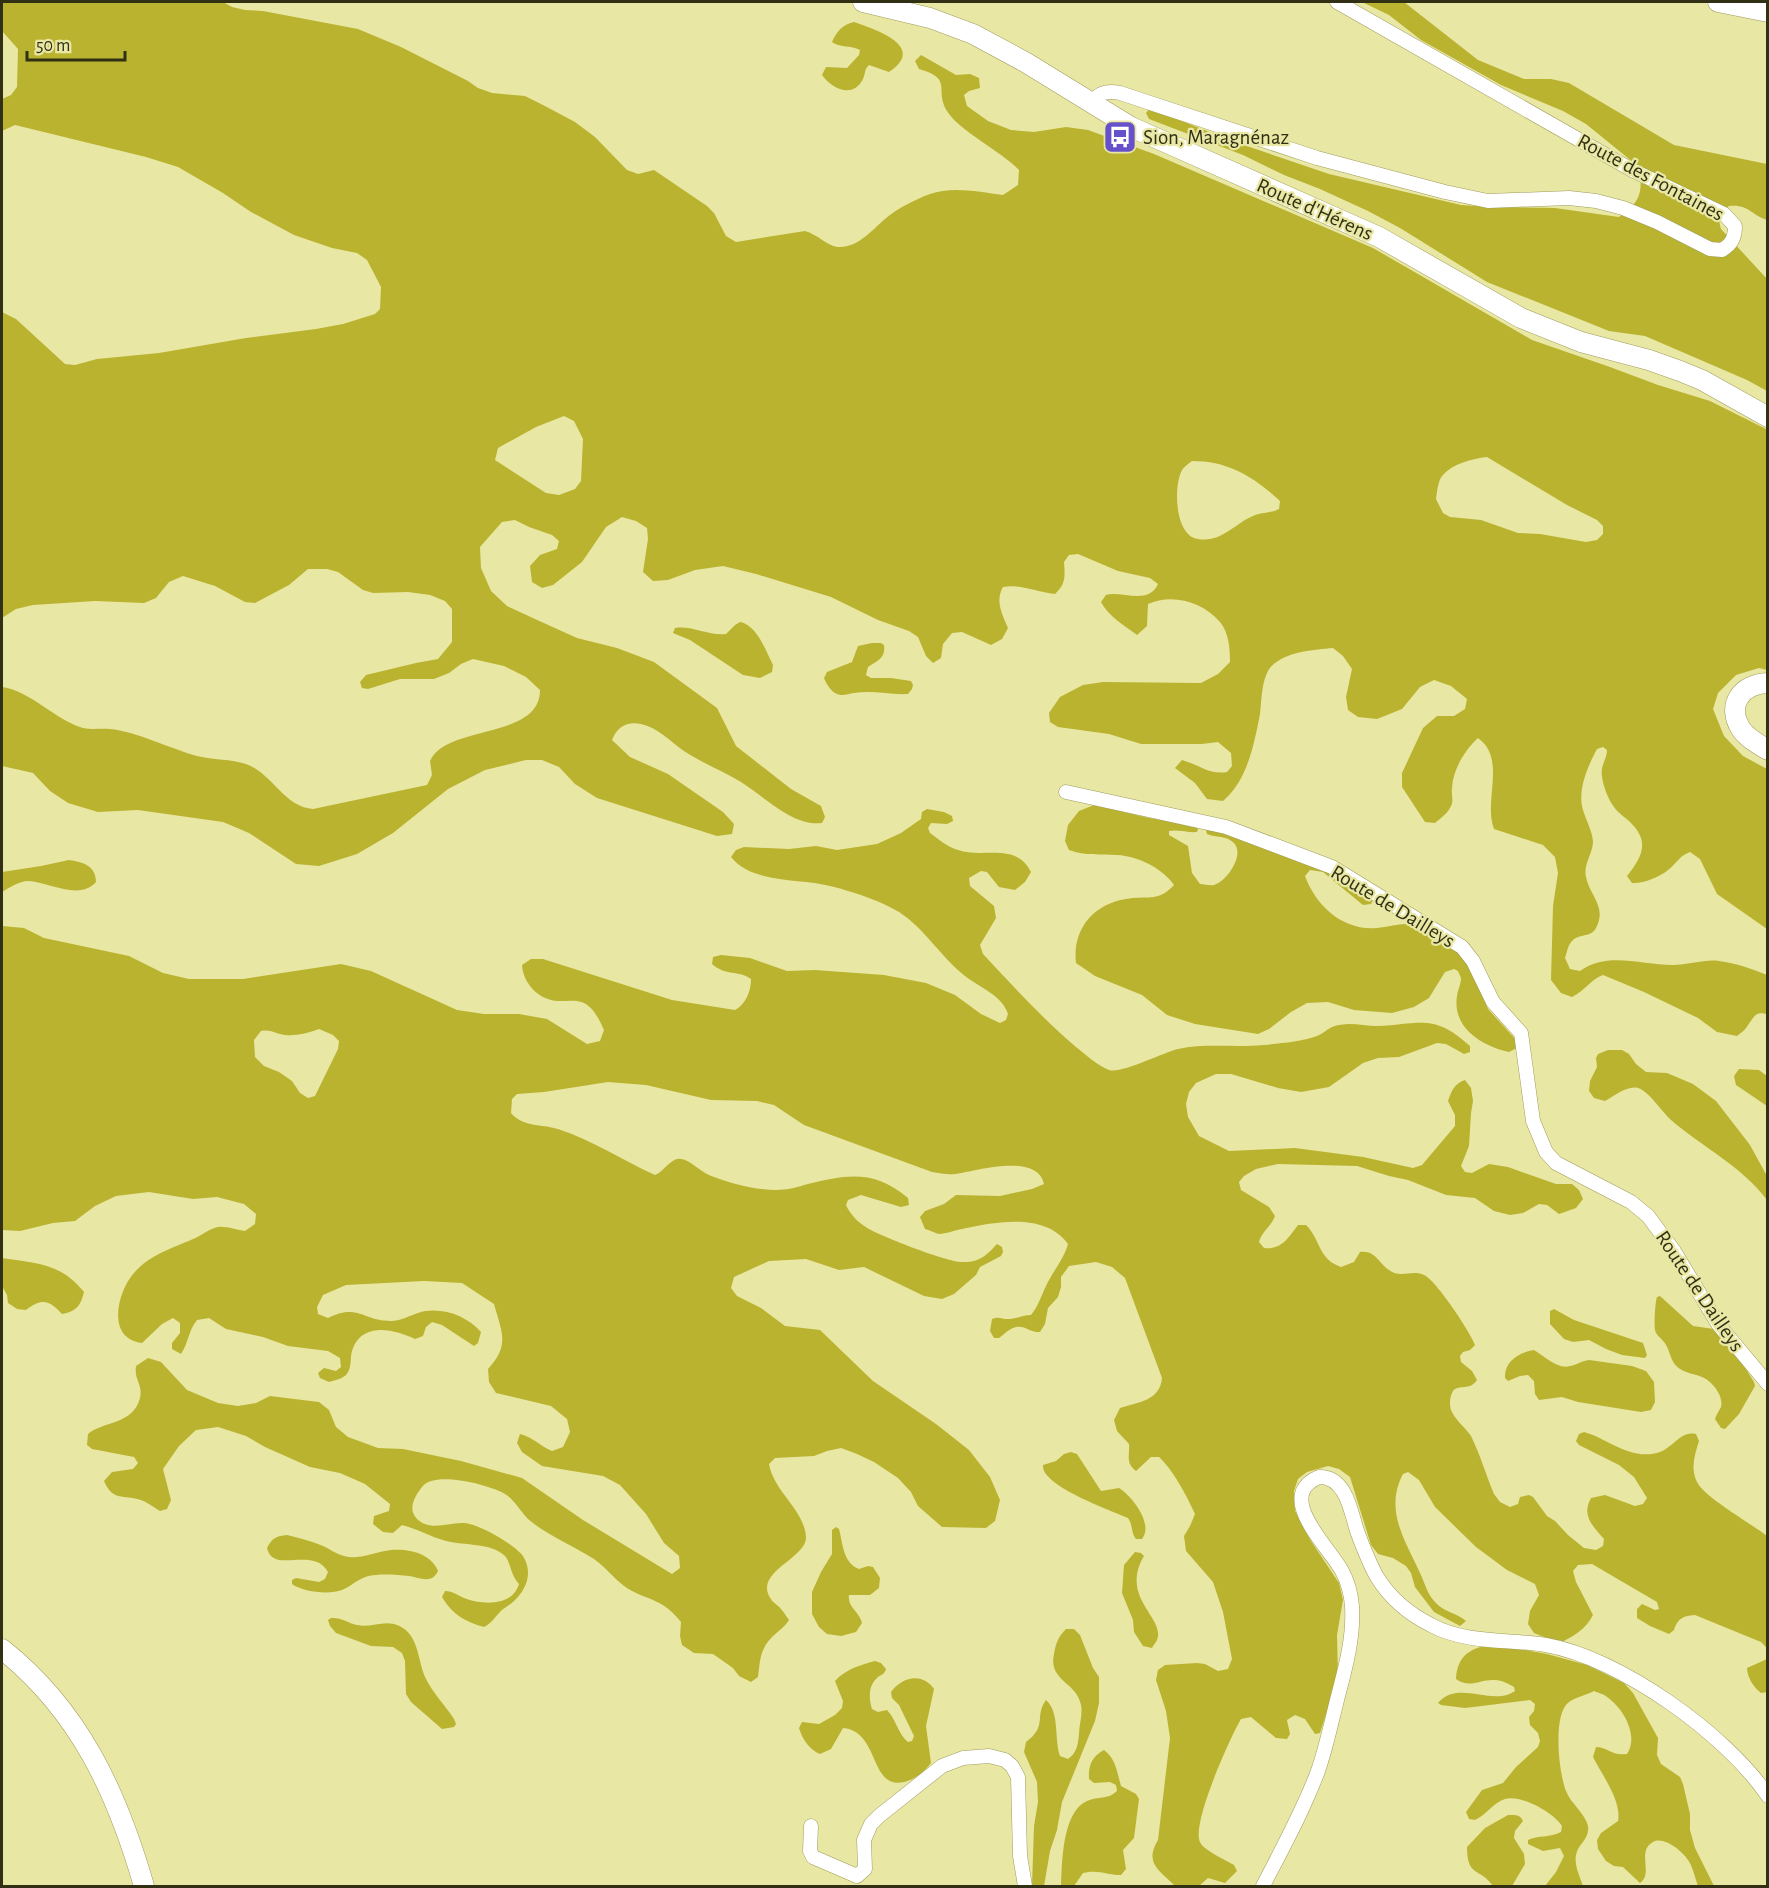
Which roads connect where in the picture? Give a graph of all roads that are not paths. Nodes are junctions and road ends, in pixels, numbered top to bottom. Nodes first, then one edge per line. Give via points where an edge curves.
1 (863, 2) edge
2 (1337, 2) edge
3 (1718, 2) edge
4 (1767, 12) edge
5 (1090, 104) junction
6 (1767, 417) edge
7 (1767, 683) edge
8 (1767, 750) edge
9 (1066, 792) dead end
10 (1767, 1384) edge
11 (2, 1649) edge
12 (1767, 1796) edge
13 (811, 1826) dead end
14 (144, 1887) edge
15 (1025, 1887) edge
16 (1263, 1887) edge

1 - 5 main road, Route d'Hérens via 930,18 973,34
2 - 5 street, Route des Fontaines via 1632,170 1724,214 1735,226 1731,243 1722,250 1710,249 1657,222 1596,201 1488,201 1445,192 1317,159 1120,93 1102,92
3 - 4 main road
5 - 6 main road, Route d'Hérens via 1174,148 1379,237 1535,324 1680,371
7 - 8 main road via 1746,689 1739,698 1736,718 1743,732
9 - 10 street, Route de Dailleys via 1226,827 1332,867 1462,947 1493,1002 1521,1033 1533,1121 1546,1152 1556,1163 1648,1216 1718,1324
11 - 14 main road via 56,1704 90,1752 121,1814
12 - 16 street via 1740,1761 1702,1726 1604,1665 1547,1645 1453,1635 1418,1618 1395,1600 1376,1574 1341,1488 1331,1479 1319,1477 1304,1489 1302,1507 1347,1581 1352,1606 1350,1648 1317,1773
13 - 15 street via 813,1857 857,1876 865,1869 864,1840 871,1824 928,1776 963,1758 989,1756 1005,1760 1018,1777 1020,1856

